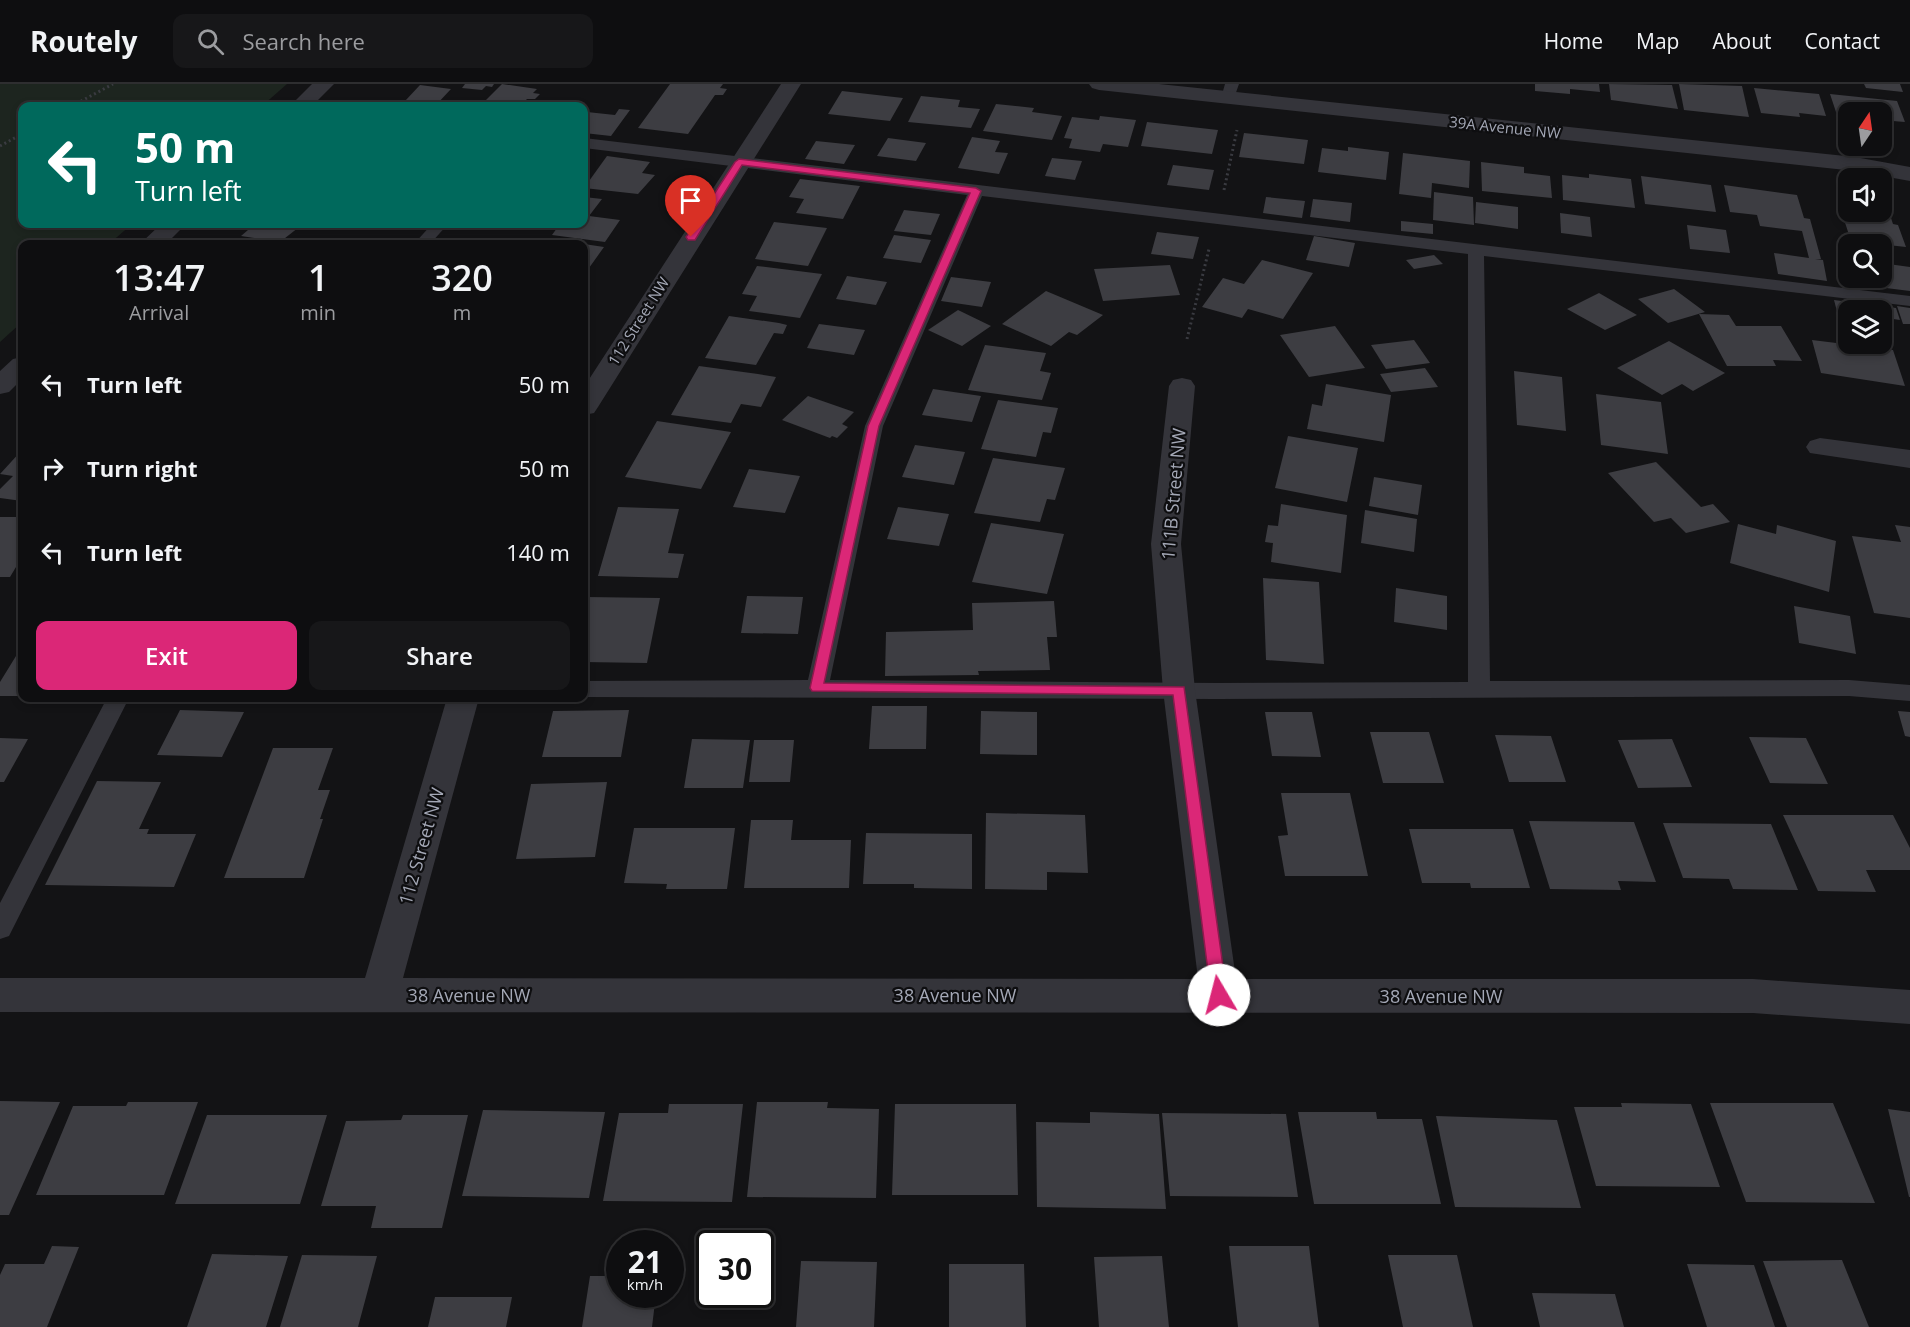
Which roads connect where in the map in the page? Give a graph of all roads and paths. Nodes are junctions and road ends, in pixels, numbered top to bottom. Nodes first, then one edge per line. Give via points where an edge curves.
1 (113, 84) edge
2 (324, 84) edge
3 (791, 84) edge
4 (1099, 84) edge
5 (1230, 91) edge
6 (79, 102) edge
7 (304, 102) edge
8 (18, 136) edge
9 (588, 143) edge
10 (0, 146) edge
11 (739, 162) junction
12 (1910, 174) edge
13 (976, 191) junction
14 (170, 228) edge
15 (436, 228) edge
16 (156, 240) edge
17 (426, 240) edge
18 (1476, 250) junction
19 (1910, 301) edge
20 (18, 369) edge
21 (0, 386) edge
22 (1182, 386) dead end
23 (588, 402) edge
24 (1820, 447) dead end
25 (1910, 459) edge
26 (817, 688) junction
27 (588, 689) edge
28 (1179, 690) junction
29 (1479, 690) junction
30 (1910, 693) edge
31 (116, 702) edge
32 (462, 702) edge
33 (0, 928) edge
34 (0, 995) edge
35 (379, 995) junction
36 (1219, 995) junction
37 (1910, 1006) edge

1 - 6 path
2 - 7 street
3 - 11 street, 112 Street NW
4 - 5 street, 39A Avenue NW
5 - 12 street, 39A Avenue NW via 1855,164
8 - 10 path
9 - 11 lane
11 - 13 lane
11 - 23 street, 112 Street NW
13 - 18 lane
13 - 26 lane via 874,426
14 - 16 street
15 - 17 lane
18 - 19 lane
18 - 29 lane
20 - 21 street
22 - 28 street, 111B Street NW via 1166,544
24 - 25 street
26 - 27 lane
26 - 28 lane
28 - 29 lane
28 - 36 street, 111B Street NW
29 - 30 lane via 1849,688
31 - 33 lane
32 - 35 street, 112 Street NW
34 - 35 street, 38 Avenue NW
35 - 36 street, 38 Avenue NW
36 - 37 street, 38 Avenue NW via 1753,996

